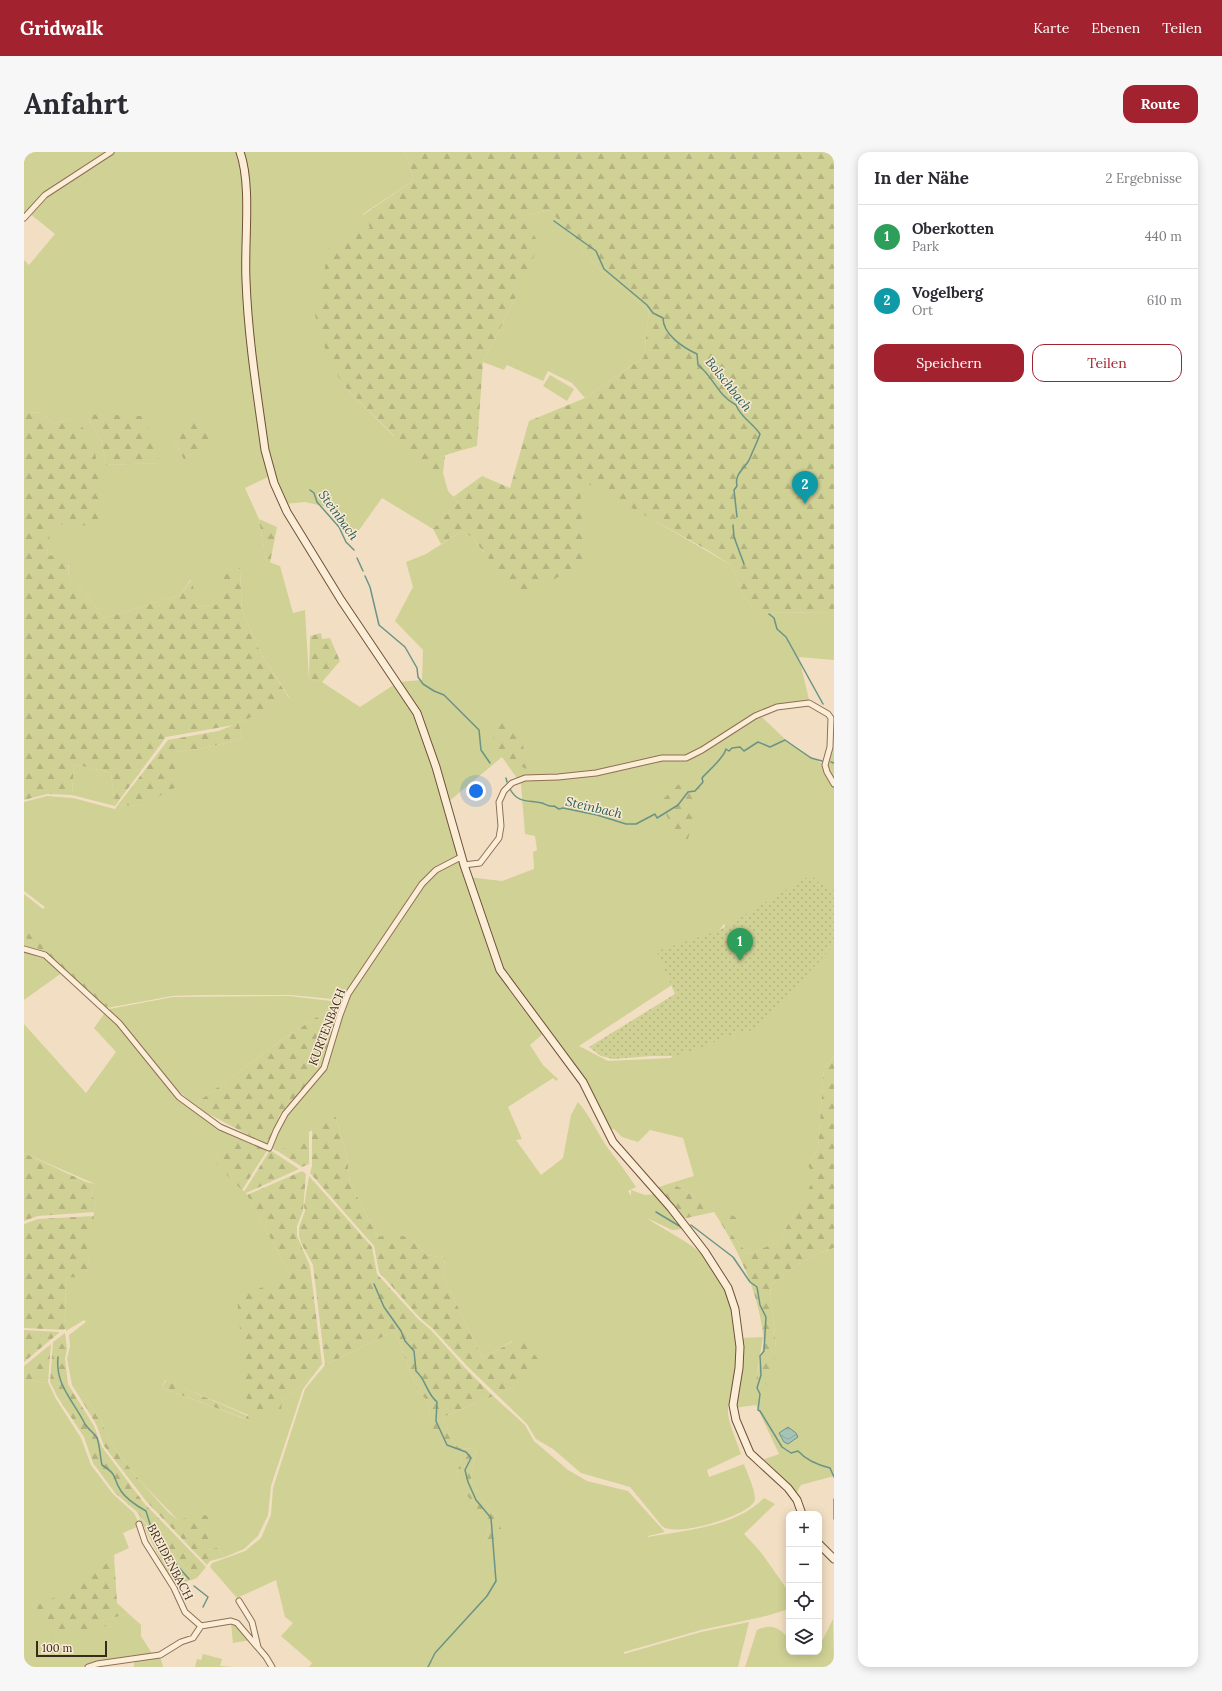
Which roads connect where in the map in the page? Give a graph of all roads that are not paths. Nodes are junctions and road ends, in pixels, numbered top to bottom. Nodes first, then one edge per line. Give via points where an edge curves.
1 (111, 152) edge
2 (240, 152) edge
3 (24, 218) edge
4 (834, 784) edge
5 (461, 857) junction
6 (464, 865) junction
7 (24, 949) edge
8 (801, 1511) edge
9 (138, 1524) dead end
10 (822, 1547) edge
11 (834, 1559) edge
12 (239, 1601) dead end
13 (201, 1626) junction
14 (258, 1647) junction
15 (88, 1667) edge
16 (272, 1667) edge

1 - 3 street via 45,196
2 - 5 street via 245,175 248,326 265,450 271,474 290,516 341,600 417,713 436,766
4 - 6 street via 825,765 830,747 831,718 828,714 821,708 806,703 771,708 686,758 662,758 596,773 515,781 506,788 500,799 501,830 496,844 480,863
5 - 6 street
5 - 7 street, KURTENBACH via 436,870 422,884 348,994 324,1068 285,1114 269,1148 220,1127 179,1096 119,1023 45,955
6 - 8 street via 500,970 586,1086 606,1130 617,1146 671,1208 719,1273 732,1298 740,1338 740,1362 733,1405 736,1420 750,1453 790,1491
9 - 13 street, BREIDENBACH via 145,1542 174,1588 185,1612
10 - 11 street
12 - 14 street via 252,1622
13 - 14 street via 231,1621 237,1623
13 - 15 street via 193,1638 160,1655
14 - 16 street

